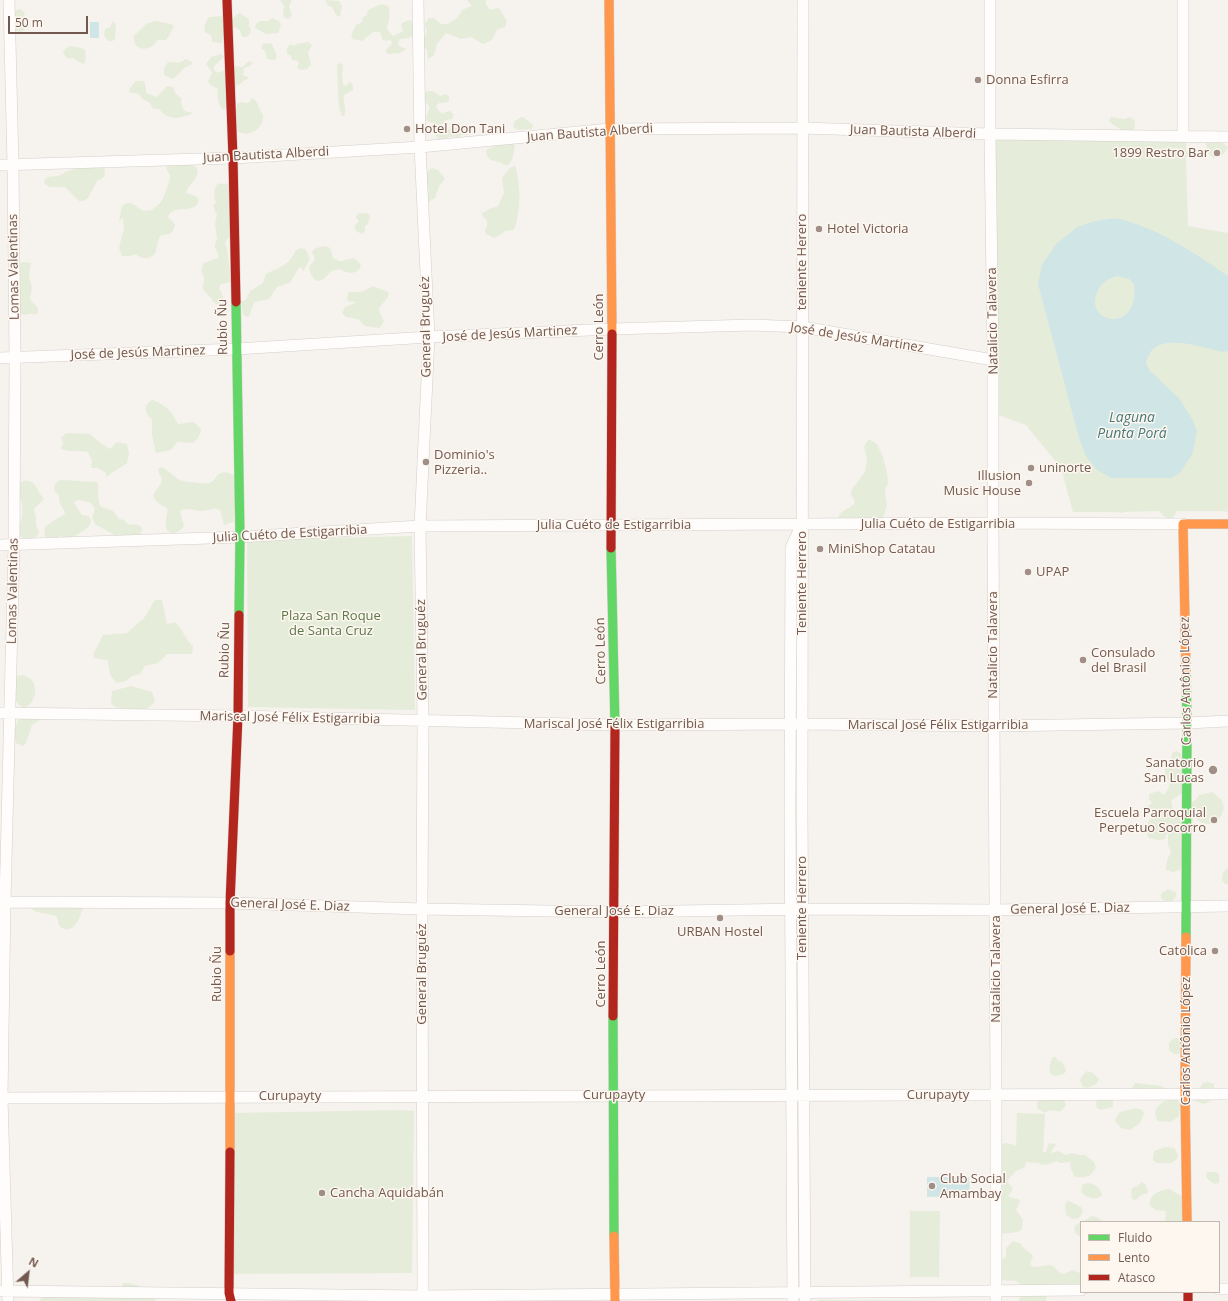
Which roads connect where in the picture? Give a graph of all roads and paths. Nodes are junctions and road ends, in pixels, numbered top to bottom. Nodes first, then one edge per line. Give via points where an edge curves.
1 (9, 0) edge
2 (227, 0) edge
3 (418, 0) edge
4 (609, 0) edge
5 (803, 0) edge
6 (990, 0) edge
7 (1183, 0) edge
8 (802, 128) junction
9 (610, 129) junction
10 (990, 134) junction
11 (1183, 136) junction
12 (1228, 136) edge
13 (420, 147) junction
14 (233, 158) junction
15 (0, 165) edge
16 (13, 165) junction
17 (802, 327) junction
18 (612, 329) junction
19 (429, 337) junction
20 (236, 349) junction
21 (0, 358) edge
22 (15, 358) junction
23 (993, 360) junction
24 (993, 523) junction
25 (802, 524) junction
26 (1182, 524) junction
27 (1228, 524) edge
28 (612, 525) junction
29 (420, 526) junction
30 (240, 537) junction
31 (0, 545) edge
32 (14, 545) junction
33 (5, 713) edge
34 (238, 716) junction
35 (423, 721) junction
36 (1228, 721) edge
37 (1187, 723) junction
38 (791, 724) junction
39 (803, 724) junction
40 (615, 725) junction
41 (994, 726) junction
42 (790, 810) junction
43 (802, 810) junction
44 (2, 902) edge
45 (230, 903) junction
46 (1228, 906) edge
47 (1186, 907) junction
48 (422, 909) junction
49 (790, 909) junction
50 (802, 909) junction
51 (995, 910) junction
52 (614, 912) junction
53 (791, 1005) junction
54 (803, 1006) junction
55 (1185, 1094) junction
56 (1228, 1094) edge
57 (613, 1095) junction
58 (791, 1095) junction
59 (804, 1095) junction
60 (996, 1095) junction
61 (231, 1096) junction
62 (423, 1097) junction
63 (1, 1098) edge
64 (792, 1196) junction
65 (804, 1196) junction
66 (1187, 1221) edge
67 (1080, 1290) edge
68 (5, 1294) edge
69 (793, 1296) edge
70 (805, 1296) edge
71 (996, 1296) edge
72 (230, 1297) edge
73 (423, 1298) edge
74 (615, 1298) edge

1 - 16 street, Lomas Valentinas
2 - 14 street, Rubio Ñu
3 - 13 street, General Bruguéz
4 - 9 street, Cerro León
5 - 8 street, teniente Herero
6 - 10 street, Natalicio Talavera
7 - 11 street
8 - 9 street, Juan Bautista Alberdi
8 - 10 street, Juan Bautista Alberdi
8 - 17 street, teniente Herero
9 - 13 street, Juan Bautista Alberdi
9 - 18 street, Cerro León
10 - 11 street, Juan Bautista Alberdi
10 - 23 street, Natalicio Talavera
11 - 12 street, Juan Bautista Alberdi
13 - 14 street, Juan Bautista Alberdi
13 - 19 street, General Bruguéz
14 - 16 street, Juan Bautista Alberdi
14 - 20 street, Rubio Ñu
15 - 16 street, Juan Bautista Alberdi
16 - 22 street, Lomas Valentinas
17 - 18 street, José de Jesús Martinez via 752,325
17 - 23 street, José de Jesús Martinez
17 - 25 street, teniente Herero
18 - 19 street, José de Jesús Martinez
18 - 28 street, Cerro León
19 - 20 street, José de Jesús Martinez
19 - 29 street, General Bruguéz
20 - 22 street, José de Jesús Martinez
20 - 30 street, Rubio Ñu
21 - 22 street, José de Jesús Martinez
22 - 32 street, Lomas Valentinas
23 - 24 street, Natalicio Talavera
24 - 25 street, Julia Cuéto de Estigarribia
24 - 26 street, Julia Cuéto de Estigarribia
24 - 41 street, Natalicio Talavera
25 - 28 street, Julia Cuéto de Estigarribia
25 - 38 street, Teniente Herrero via 791,548
25 - 39 street, Teniente Herrero
26 - 27 street, Julia Cuéto de Estigarribia
26 - 37 street, Carlos Antônio López
28 - 29 street, Julia Cuéto de Estigarribia
28 - 40 street, Cerro León
29 - 30 street, Julia Cuéto de Estigarribia
29 - 35 street, General Bruguéz
30 - 32 street, Julia Cuéto de Estigarribia
30 - 34 street, Rubio Ñu
31 - 32 street, Julia Cuéto de Estigarribia
32 - 33 street, Lomas Valentinas
33 - 34 street, Mariscal José Félix Estigarribia
33 - 44 street, Lomas Valentinas
34 - 35 street, Mariscal José Félix Estigarribia
34 - 45 street, Rubio Ñu
35 - 40 street, Mariscal José Félix Estigarribia
35 - 48 street, General Bruguéz
36 - 37 street, Mariscal José Félix Estigarribia
37 - 41 street, Mariscal José Félix Estigarribia
37 - 47 street, Carlos Antônio López
38 - 39 street, Mariscal José Félix Estigarribia
38 - 40 street, Mariscal José Félix Estigarribia
38 - 42 street, Teniente Herrero
39 - 41 street, Mariscal José Félix Estigarribia
39 - 43 street, Teniente Herrero
40 - 52 street, Cerro León
41 - 51 street, Natalicio Talavera
42 - 43 street
42 - 49 street, Teniente Herrero
43 - 50 street, Teniente Herrero
44 - 45 street, General José E. Diaz
44 - 63 street, Lomas Valentinas
45 - 48 street, General José E. Diaz
45 - 61 street, Rubio Ñu
46 - 47 street, General José E. Diaz
47 - 51 street, General José E. Diaz
47 - 55 street, Carlos Antônio López
48 - 52 street, General José E. Diaz
48 - 62 street, General Bruguéz
49 - 50 street, General José E. Diaz
49 - 52 street, General José E. Diaz
49 - 53 street, Teniente Herrero
50 - 51 street, General José E. Diaz
50 - 54 street, Teniente Herrero
51 - 60 street, Natalicio Talavera
52 - 57 street, Cerro León
53 - 54 street
53 - 58 street, Teniente Herrero
54 - 59 street, Teniente Herrero
55 - 56 street, Curupayty
55 - 60 street, Curupayty
55 - 66 street, Carlos Antônio López
57 - 58 street, Curupayty
57 - 62 street, Curupayty
57 - 74 street, Cerro León
58 - 59 street, Curupayty
58 - 64 street, Teniente Herrero
59 - 60 street, Curupayty
59 - 65 street, Teniente Herrero
60 - 71 street, Natalicio Talavera
61 - 62 street, Curupayty
61 - 63 street, Curupayty
61 - 72 street, Rubio Ñu
62 - 73 street, General Bruguéz
63 - 68 street, Lomas Valentinas
64 - 65 street
64 - 69 street, Teniente Herrero
65 - 70 street, Teniente Herrero
67 - 71 street
68 - 72 street
69 - 70 street
69 - 74 street
70 - 71 street
72 - 73 street
73 - 74 street

